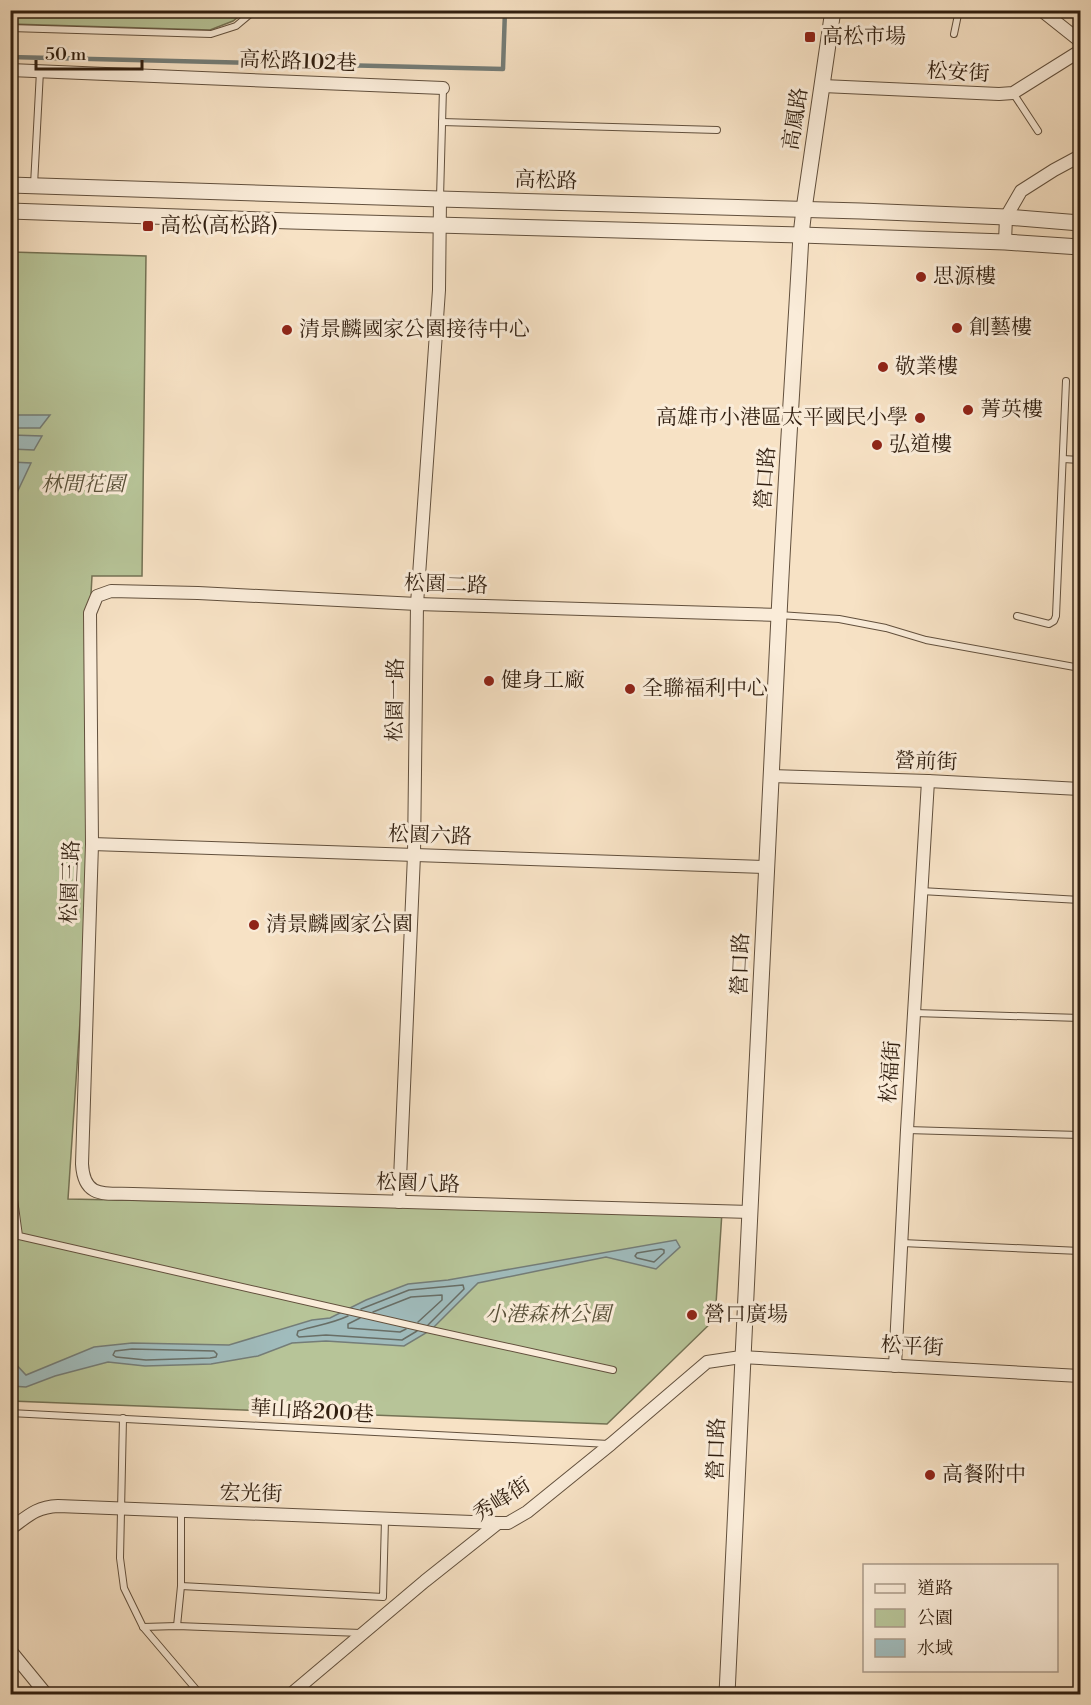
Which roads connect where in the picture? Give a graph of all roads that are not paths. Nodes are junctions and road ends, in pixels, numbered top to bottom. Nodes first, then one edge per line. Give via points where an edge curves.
1 (255, 10) edge
2 (833, 10) edge
3 (959, 10) edge
4 (1041, 10) edge
5 (10, 28) edge
6 (954, 34) dead end
7 (1080, 41) edge
8 (1080, 51) edge
9 (10, 70) edge
10 (40, 71) junction
11 (823, 86) junction
12 (443, 88) joint
13 (1013, 93) junction
14 (442, 122) junction
15 (717, 130) dead end
16 (1038, 131) dead end
17 (1080, 156) edge
18 (10, 185) edge
19 (34, 186) junction
20 (440, 199) junction
21 (804, 209) junction
22 (10, 211) edge
23 (1006, 217) junction
24 (1080, 223) edge
25 (439, 225) junction
26 (801, 235) junction
27 (1005, 242) junction
28 (1080, 247) edge
29 (1066, 381) dead end
30 (1063, 459) junction
31 (1080, 460) edge
32 (111, 591) joint
33 (417, 604) junction
34 (779, 615) junction
35 (1017, 616) dead end
36 (1080, 668) edge
37 (771, 776) junction
38 (928, 781) junction
39 (1080, 789) edge
40 (93, 844) junction
41 (414, 855) junction
42 (766, 867) junction
43 (921, 891) junction
44 (1080, 900) edge
45 (915, 1013) junction
46 (1080, 1018) edge
47 (907, 1130) junction
48 (1080, 1135) edge
49 (10, 1170) edge
50 (86, 1185) joint
51 (399, 1202) junction
52 (750, 1212) junction
53 (902, 1243) junction
54 (1080, 1251) edge
55 (741, 1357) junction
56 (895, 1366) junction
57 (613, 1370) dead end
58 (1080, 1376) edge
59 (10, 1413) edge
60 (123, 1418) junction
61 (612, 1444) junction
62 (121, 1508) junction
63 (181, 1511) junction
64 (385, 1519) junction
65 (498, 1522) junction
66 (10, 1529) edge
67 (181, 1586) junction
68 (177, 1626) junction
69 (143, 1627) junction
70 (363, 1633) junction
71 (10, 1650) edge
72 (46, 1695) edge
73 (200, 1695) edge
74 (291, 1695) edge
75 (727, 1695) edge

1 - 5 lane via 236,26 211,34
2 - 11 street, 高鳳路
3 - 6 lane
4 - 7 street
8 - 13 street, 松安街
9 - 10 street, 高松路102巷
10 - 12 street, 高松路102巷
10 - 19 lane
11 - 13 street, 松安街
11 - 21 street, 高鳳路
12 - 14 lane, 高松路102巷
13 - 16 lane
14 - 15 lane
14 - 20 lane, 高松路102巷
17 - 23 street via 1021,191
18 - 19 street, 高松路
19 - 20 street, 高松路
20 - 21 street, 高松路
20 - 25 street, 松園一路
21 - 23 street, 高松路
21 - 26 street, 高鳳路
22 - 25 street
23 - 24 street, 高松路
23 - 27 street
25 - 26 street
25 - 33 street, 松園一路 via 439,290
26 - 27 street
26 - 34 street, 營口路
27 - 28 street
29 - 30 lane
30 - 31 lane
30 - 35 lane via 1056,616 1049,624
32 - 33 street, 松園二路
32 - 40 street, 松園三路 via 97,596 90,613
33 - 34 street, 松園二路
33 - 41 street, 松園一路
34 - 36 lane via 839,619 927,640
34 - 37 street, 營口路
37 - 38 street, 營前街
37 - 42 street, 營口路
38 - 39 street, 營前街
38 - 43 street, 松福街
40 - 41 street, 松園六路
40 - 50 street, 松園三路 via 82,1164
41 - 42 street, 松園六路
41 - 51 street, 松園一路
42 - 52 street, 營口路
43 - 44 lane
43 - 45 street, 松福街
45 - 46 lane
45 - 47 street, 松福街
47 - 48 lane
47 - 53 street, 松福街
49 - 57 lane via 19,1236
50 - 51 street, 松園八路 via 93,1191 133,1194
51 - 52 street, 松園八路
52 - 55 street, 營口路
53 - 54 lane
53 - 56 street, 松福街
55 - 56 street, 松平街
55 - 61 street, 秀峰街 via 707,1362 695,1370
55 - 75 street, 營口路
56 - 58 street, 松平街
59 - 60 lane, 華山路200巷
60 - 61 lane, 華山路200巷
60 - 62 lane
61 - 65 street, 秀峰街 via 527,1512 508,1522
62 - 63 street, 宏光街
62 - 66 street, 宏光街 via 45,1507
62 - 69 lane via 124,1588
63 - 64 street, 宏光街
63 - 67 lane
64 - 65 street, 宏光街
64 - 67 lane via 383,1597
65 - 70 street, 秀峰街
67 - 68 lane
68 - 69 lane
68 - 70 lane
69 - 73 lane
70 - 74 street, 秀峰街
71 - 72 street

